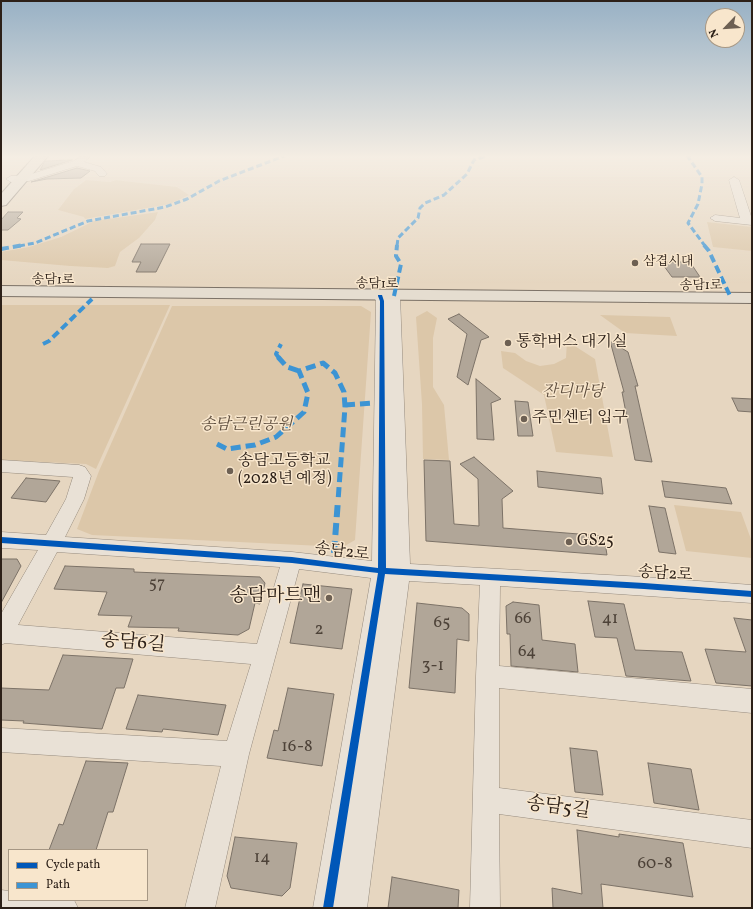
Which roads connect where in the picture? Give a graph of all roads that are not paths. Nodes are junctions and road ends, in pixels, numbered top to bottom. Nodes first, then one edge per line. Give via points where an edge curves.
1 (738, 198) edge
2 (739, 202) junction
3 (752, 203) edge
4 (715, 218) dead end
5 (749, 222) edge
6 (1, 291) edge
7 (1, 298) edge
8 (752, 298) edge
9 (388, 299) junction
10 (752, 303) edge
11 (1, 466) edge
12 (1, 540) edge
13 (52, 544) junction
14 (292, 560) junction
15 (391, 571) junction
16 (490, 577) junction
17 (752, 594) edge
18 (1, 634) edge
19 (265, 655) junction
20 (486, 676) junction
21 (752, 701) edge
22 (1, 740) edge
23 (236, 754) junction
24 (486, 799) junction
25 (752, 834) edge
26 (1, 905) edge
27 (63, 908) edge
28 (200, 908) edge
29 (328, 908) edge
30 (352, 908) edge
31 (485, 908) edge

1 - 2 street
2 - 3 street
2 - 5 street
4 - 5 street
6 - 9 main road, 송담1로
7 - 9 main road, 송담1로
8 - 9 main road, 송담1로
9 - 10 main road, 송담1로
9 - 15 street
11 - 13 street via 79,471 82,476 76,499
12 - 13 street, 송담2로
13 - 14 street, 송담2로
13 - 18 street
14 - 15 street, 송담2로
14 - 19 street
15 - 16 street, 송담2로
15 - 29 street
15 - 30 street
16 - 17 street, 송담2로
16 - 20 street
18 - 19 street, 송담6길
19 - 23 street
20 - 21 street
20 - 24 street
22 - 23 street
23 - 28 street
24 - 25 street, 송담5길
24 - 31 street
26 - 27 street

